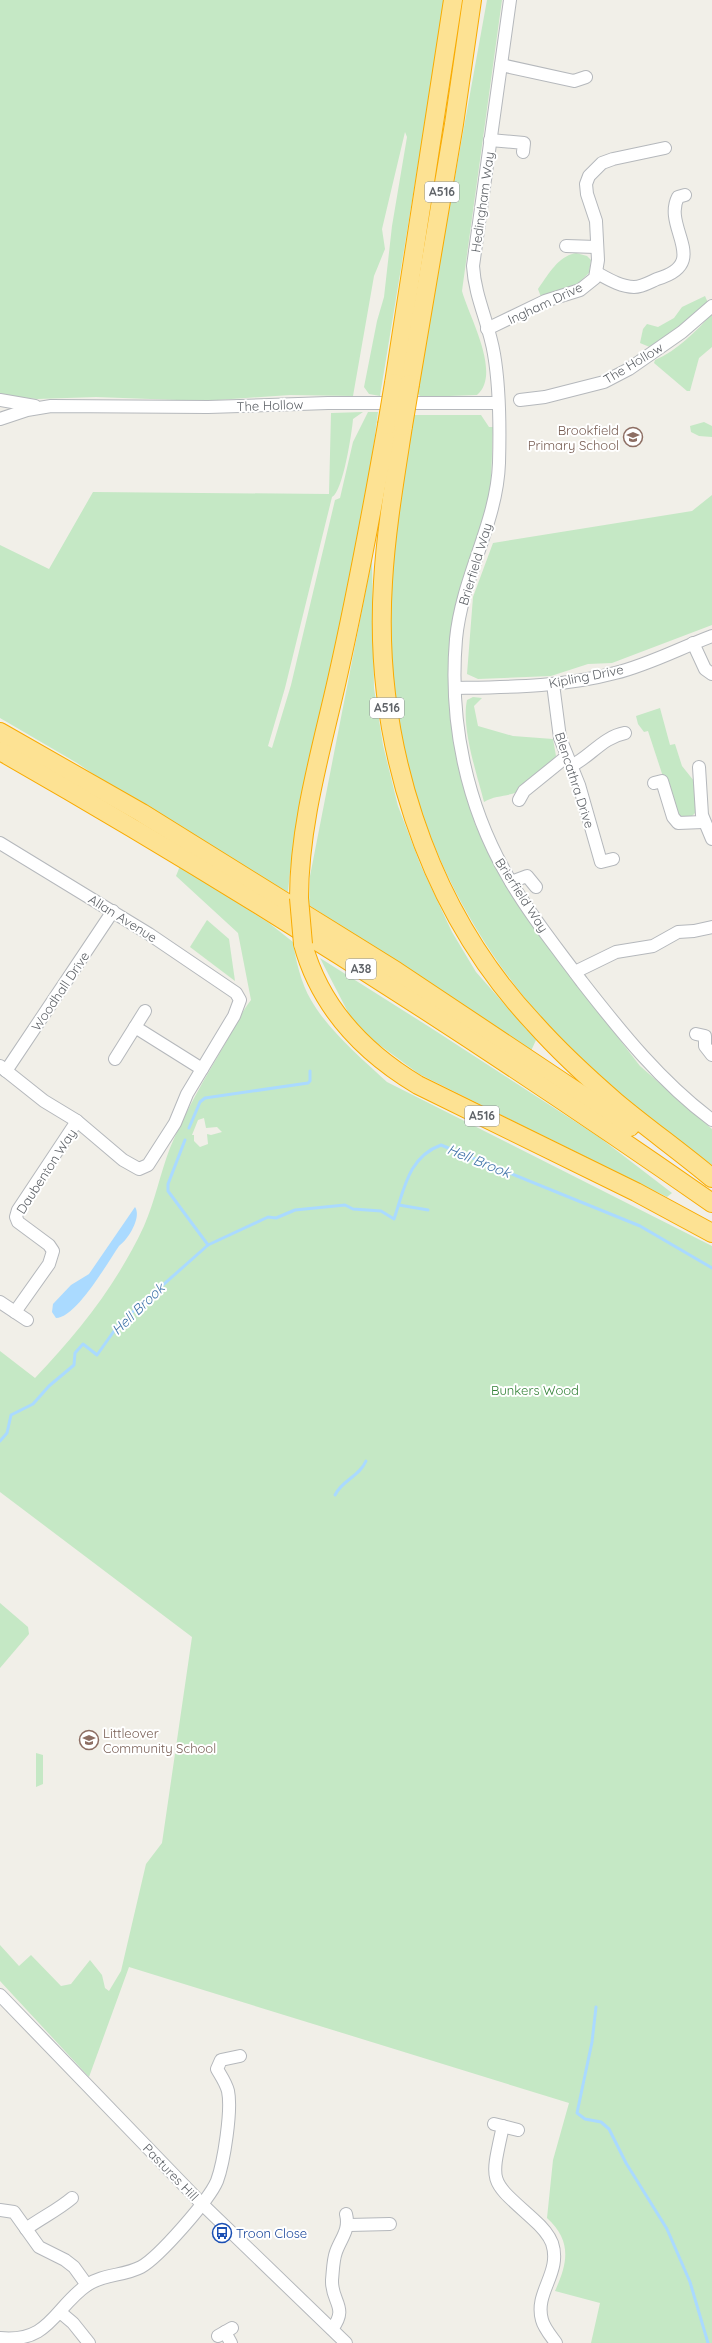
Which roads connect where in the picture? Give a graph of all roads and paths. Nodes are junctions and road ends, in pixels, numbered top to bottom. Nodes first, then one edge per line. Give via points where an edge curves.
1 (453, 0) edge
2 (472, 0) edge
3 (480, 0) edge
4 (510, 0) edge
5 (466, 49) junction
6 (501, 65) junction
7 (586, 77) dead end
8 (490, 140) junction
9 (666, 148) dead end
10 (523, 152) dead end
11 (685, 196) dead end
12 (566, 246) dead end
13 (596, 248) junction
14 (597, 273) junction
15 (712, 306) edge
16 (487, 329) junction
17 (402, 383) junction
18 (0, 400) edge
19 (520, 400) dead end
20 (497, 403) junction
21 (42, 407) junction
22 (0, 419) edge
23 (395, 425) junction
24 (712, 636) edge
25 (693, 643) junction
26 (712, 674) edge
27 (554, 684) junction
28 (455, 688) junction
29 (0, 732) edge
30 (625, 733) dead end
31 (0, 751) edge
32 (568, 761) junction
33 (699, 768) dead end
34 (654, 783) dead end
35 (519, 800) dead end
36 (703, 822) junction
37 (712, 839) edge
38 (0, 842) edge
39 (613, 859) dead end
40 (511, 882) junction
41 (536, 887) dead end
42 (113, 911) junction
43 (712, 927) edge
44 (575, 972) junction
45 (146, 1012) dead end
46 (135, 1026) junction
47 (696, 1034) dead end
48 (712, 1055) edge
49 (115, 1059) dead end
50 (3, 1068) edge
51 (202, 1069) junction
52 (710, 1115) edge
53 (77, 1121) junction
54 (712, 1178) edge
55 (712, 1182) edge
56 (712, 1202) edge
57 (712, 1233) edge
58 (0, 1302) edge
59 (15, 1312) junction
60 (27, 1320) dead end
61 (0, 1995) edge
62 (240, 2056) dead end
63 (518, 2130) dead end
64 (72, 2198) dead end
65 (202, 2204) junction
66 (0, 2210) edge
67 (390, 2224) dead end
68 (26, 2229) junction
69 (87, 2285) junction
70 (60, 2312) junction
71 (332, 2329) junction
72 (225, 2332) dead end
73 (0, 2338) edge
74 (33, 2341) edge
75 (89, 2343) edge
76 (231, 2343) edge
77 (346, 2343) edge
78 (556, 2343) edge

1 - 17 highway, A516
2 - 5 highway, A516
3 - 5 highway
4 - 6 street, Hedingham Way
5 - 17 highway, A516
6 - 7 street via 576,84
6 - 8 street, Hedingham Way
8 - 10 street via 524,143
8 - 16 street, Hedingham Way via 473,266 478,301
9 - 13 street, Ingham Drive via 643,146 602,163 589,176 586,194 596,221
11 - 14 street via 678,197 675,208 685,250 685,262 681,269 671,276 634,287 620,284
12 - 13 street
13 - 14 street, Ingham Drive
14 - 16 street, Ingham Drive via 595,278 580,290 545,300
15 - 19 street, The Hollow via 676,336 604,382 545,397
16 - 20 street, Hedingham Way via 494,354
17 - 23 highway, A516, bridge
18 - 21 street
20 - 21 street, The Hollow
20 - 28 street, Brierfield Way via 497,483 491,512 472,567 460,614
21 - 22 street
23 - 54 highway, A516 via 383,576 382,664 394,750 422,843 474,944 532,1021 578,1068
23 - 57 highway, A516, bridge via 312,790 300,863 299,898 304,944 319,985 337,1015 359,1042 388,1066 438,1095 636,1192
24 - 25 street, Kipling Drive
25 - 26 street via 705,669
25 - 27 street, Kipling Drive via 617,673
27 - 28 street, Kipling Drive
27 - 32 street, Blencathra Drive via 557,724
28 - 40 street, Brierfield Way via 461,750 475,804 492,846
29 - 55 highway, A38 via 142,813 396,971
30 - 32 street via 616,734 584,759
31 - 56 highway, A38 via 102,809 379,980
32 - 35 street via 524,791
32 - 39 street, Blencathra Drive via 579,785 601,862
33 - 36 street
34 - 36 street via 662,781 673,817 678,823
36 - 37 street
38 - 42 street, Allan Avenue
40 - 41 street via 527,876
40 - 44 street, Brierfield Way
42 - 50 street, Woodhall Drive
42 - 51 street, Allan Avenue via 236,993 240,1000 239,1006
43 - 44 street via 678,932 653,946 616,952
44 - 52 street, Brierfield Way via 644,1058 671,1086
45 - 46 street
46 - 49 street
46 - 51 street
47 - 48 street via 705,1036 705,1046
50 - 53 street via 44,1101
51 - 53 street via 155,1156 148,1165 139,1169 123,1160
53 - 59 street, Daubenton Way via 18,1210 18,1222 49,1245 53,1251 49,1264
58 - 59 street
59 - 60 street
61 - 65 street, Pastures Hill
62 - 65 street via 221,2060 217,2069 228,2094 226,2137 217,2180
63 - 78 street via 499,2125 494,2167 496,2182 502,2192 545,2230 552,2243 553,2272 542,2298 541,2310 542,2320
64 - 68 street
65 - 69 street via 164,2249 146,2263 99,2278
65 - 71 street, Pastures Hill
66 - 68 street via 14,2212
67 - 71 street via 347,2220 336,2253 332,2282 341,2311 339,2320
68 - 69 street via 39,2247 74,2267
69 - 70 street
70 - 74 street
70 - 75 street
71 - 77 street, Pastures Hill
72 - 76 street
73 - 74 street

